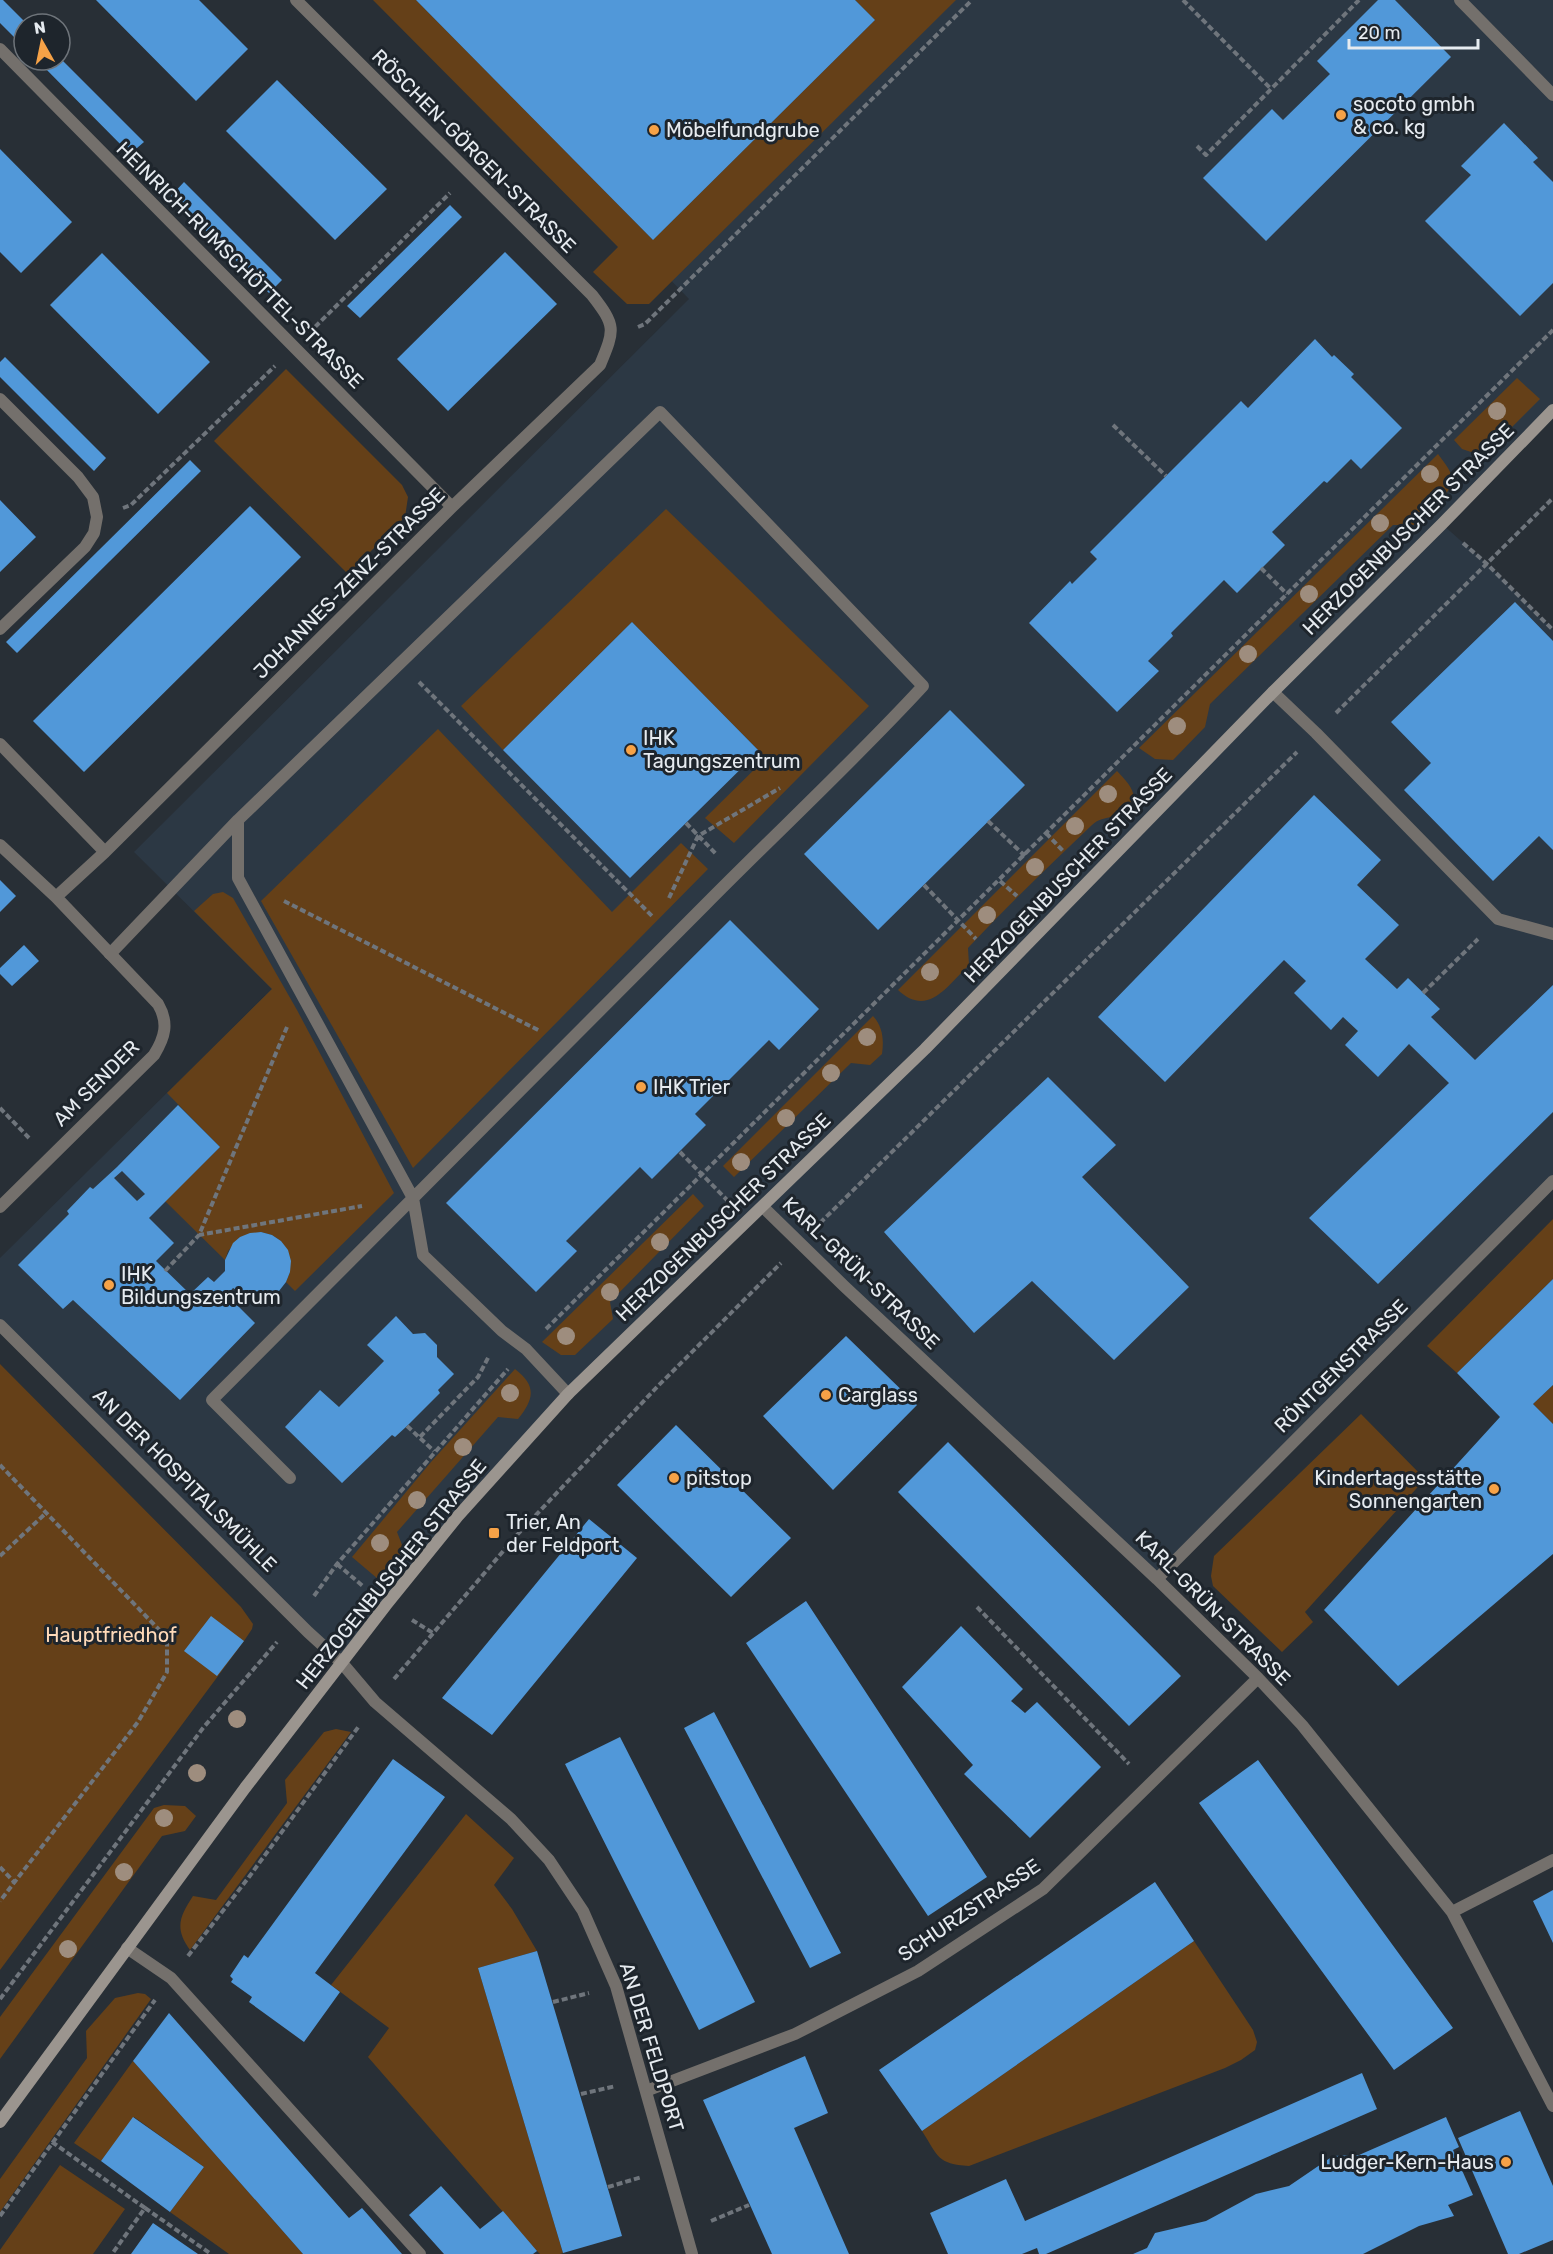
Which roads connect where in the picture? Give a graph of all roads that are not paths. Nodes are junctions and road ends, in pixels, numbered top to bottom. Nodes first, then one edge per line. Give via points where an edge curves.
1 (296, 0) edge
2 (1460, 0) edge
3 (0, 49) edge
4 (1553, 95) edge
5 (612, 337) joint
6 (0, 399) edge
7 (1553, 410) edge
8 (452, 507) junction
9 (0, 629) edge
10 (1273, 692) junction
11 (1, 746) edge
12 (238, 820) junction
13 (0, 845) edge
14 (105, 852) junction
15 (56, 897) junction
16 (1553, 934) edge
17 (110, 954) junction
18 (1553, 1181) edge
19 (413, 1198) junction
20 (0, 1207) edge
21 (763, 1207) junction
22 (0, 1325) edge
23 (568, 1394) junction
24 (290, 1478) dead end
25 (1157, 1579) junction
26 (342, 1663) junction
27 (1258, 1678) junction
28 (1553, 1860) edge
29 (1452, 1912) junction
30 (128, 1948) junction
31 (646, 2091) junction
32 (1553, 2106) edge
33 (0, 2122) edge
34 (420, 2254) edge
35 (692, 2254) edge

1 - 5 street, RÖSCHEN-GÖRGEN-STRASSE via 592,296 609,318
2 - 4 street
3 - 8 street, HEINRICH-RUMSCHÖTTEL-STRASSE
5 - 8 street, JOHANNES-ZENZ-STRASSE via 600,365
6 - 9 street via 78,477 93,497 97,517 94,533 85,547
7 - 10 main road, HERZOGENBUSCHER STRASSE
8 - 14 street, JOHANNES-ZENZ-STRASSE
10 - 16 street via 1498,919
10 - 21 main road, HERZOGENBUSCHER STRASSE via 925,1049
11 - 14 street
12 - 17 street
12 - 19 street via 238,878
12 - 19 street via 660,412 923,686
13 - 15 street, AM SENDER
14 - 15 street
15 - 17 street, AM SENDER
17 - 20 street, AM SENDER via 165,1015 163,1041 154,1055
18 - 25 street, RÖNTGENSTRASSE
19 - 23 street via 423,1255 526,1349
19 - 24 street via 212,1400
21 - 23 main road, HERZOGENBUSCHER STRASSE
21 - 25 street, KARL-GRÜN-STRASSE
22 - 26 street, AN DER HOSPITALSMÜHLE
23 - 26 main road, HERZOGENBUSCHER STRASSE via 458,1516
25 - 27 street, KARL-GRÜN-STRASSE
26 - 30 main road, HERZOGENBUSCHER STRASSE
26 - 31 street, AN DER FELDPORT via 375,1702 511,1819 549,1860 583,1911 616,1986
27 - 29 street, KARL-GRÜN-STRASSE via 1302,1725
27 - 31 street, SCHURZSTRASSE via 1043,1889 918,1971 795,2034
28 - 29 street
29 - 32 street, KARL-GRÜN-STRASSE
30 - 33 main road, HERZOGENBUSCHER STRASSE
30 - 34 street via 171,1978
31 - 35 street, AN DER FELDPORT

